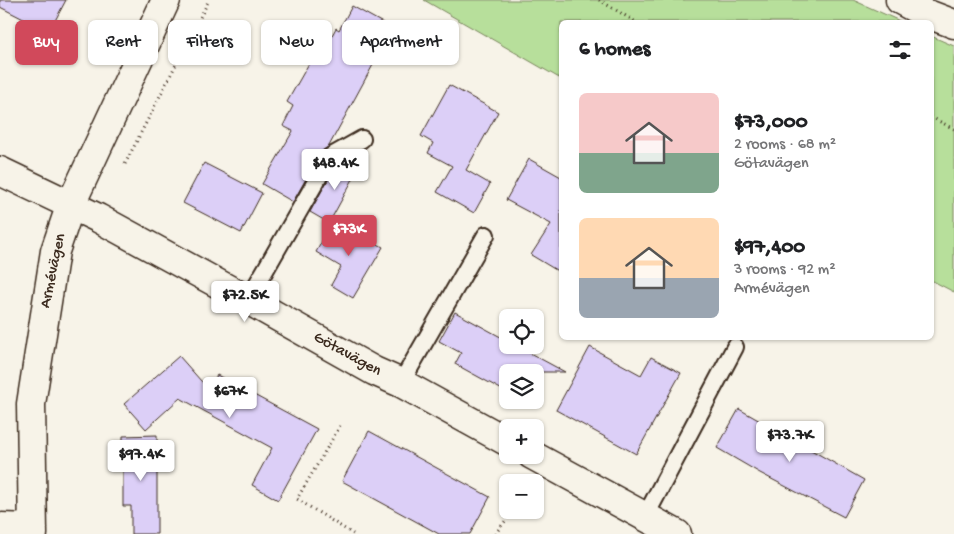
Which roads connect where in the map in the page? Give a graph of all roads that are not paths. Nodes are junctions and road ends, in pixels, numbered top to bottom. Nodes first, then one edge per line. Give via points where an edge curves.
1 (166, 0) edge
2 (900, 0) edge
3 (945, 0) edge
4 (954, 5) edge
5 (954, 24) edge
6 (362, 139) dead end
7 (0, 171) edge
8 (71, 204) junction
9 (486, 235) dead end
10 (248, 300) junction
11 (735, 347) dead end
12 (401, 383) junction
13 (499, 437) edge
14 (544, 461) edge
15 (645, 516) junction
16 (0, 527) edge
17 (33, 531) edge
18 (677, 534) edge

1 - 8 street, Armévägen
2 - 5 street
3 - 4 street
6 - 10 lane via 330,157
7 - 8 street, Götavägen
8 - 10 street, Götavägen
8 - 17 street, Armévägen via 54,251 31,404
9 - 12 lane
10 - 12 street, Götavägen
11 - 15 lane
12 - 13 street, Götavägen
14 - 15 street
15 - 18 street
16 - 17 street

